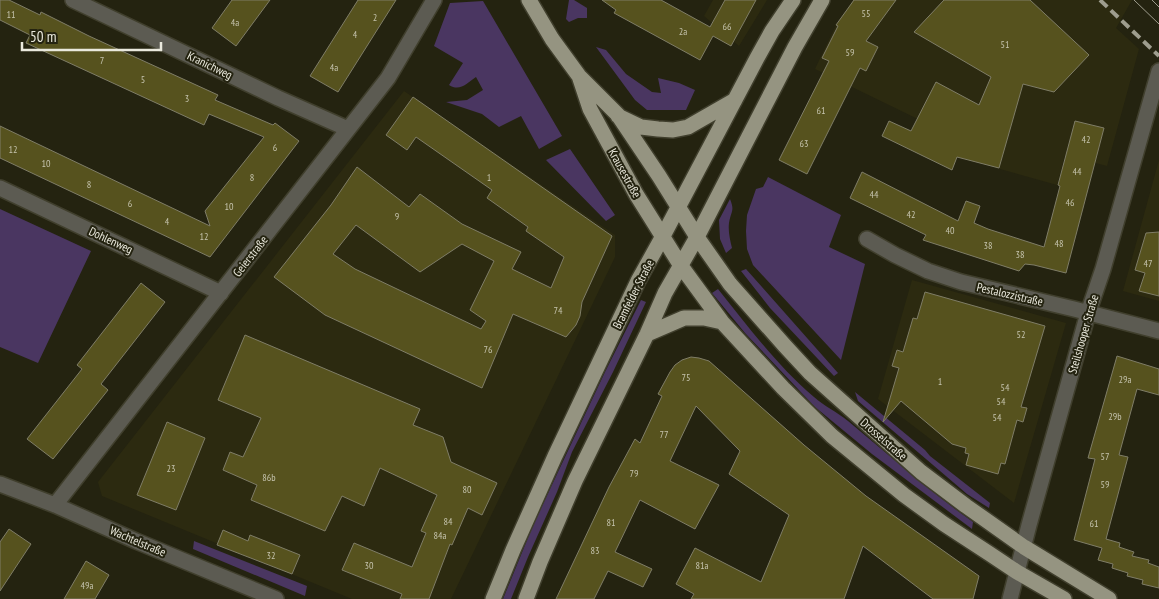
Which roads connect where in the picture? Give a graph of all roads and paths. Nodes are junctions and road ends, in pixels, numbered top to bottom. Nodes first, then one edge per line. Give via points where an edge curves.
1 (73, 0) edge
2 (434, 0) edge
3 (528, 0) edge
4 (793, 0) edge
5 (822, 0) edge
6 (1159, 71) edge
7 (579, 76) junction
8 (736, 99) junction
9 (618, 116) junction
10 (348, 129) junction
11 (0, 188) edge
12 (678, 208) junction
13 (663, 236) junction
14 (697, 237) junction
15 (867, 239) dead end
16 (681, 266) junction
17 (221, 293) junction
18 (1088, 313) junction
19 (722, 322) junction
20 (1159, 331) edge
21 (647, 334) junction
22 (0, 484) edge
23 (55, 505) junction
24 (1024, 547) junction
25 (1018, 572) junction
26 (276, 599) edge
27 (493, 599) edge
28 (526, 599) edge
29 (1010, 599) edge
30 (1064, 599) edge
31 (1109, 599) edge

1 - 10 street, Kranichweg
2 - 10 street, Geierstraße via 388,78
3 - 7 main road, Krausestraße
4 - 8 main road, Bramfelder Straße via 772,31
5 - 14 main road via 794,47
6 - 18 street, Steilshooper Straße
7 - 9 main road, Krausestraße
7 - 13 main road, Krausestraße via 590,109
8 - 9 main road via 688,127 673,130 641,127
8 - 12 main road, Bramfelder Straße
9 - 12 main road, Krausestraße
10 - 17 street, Geierstraße
11 - 17 street, Dohlenweg
12 - 13 main road, Bramfelder Straße
12 - 14 main road, Krausestraße
13 - 16 main road, Krausestraße
13 - 27 main road, Bramfelder Straße via 638,281 555,456
14 - 16 main road
14 - 24 main road, Drosselstraße via 730,284 810,373 921,472
15 - 18 street, Pestalozzistraße via 928,271
16 - 19 main road
16 - 21 main road
17 - 23 street, Geierstraße
18 - 20 street, Pestalozzistraße
18 - 24 street, Steilshooper Straße
19 - 21 main road via 684,318
19 - 25 main road via 832,436 904,495
21 - 28 main road via 575,481
22 - 23 street, Wachtelstraße
23 - 26 street, Wachtelstraße
24 - 25 street, Steilshooper Straße
24 - 31 main road, Drosselstraße
25 - 29 street, Steilshooper Straße
25 - 30 main road

